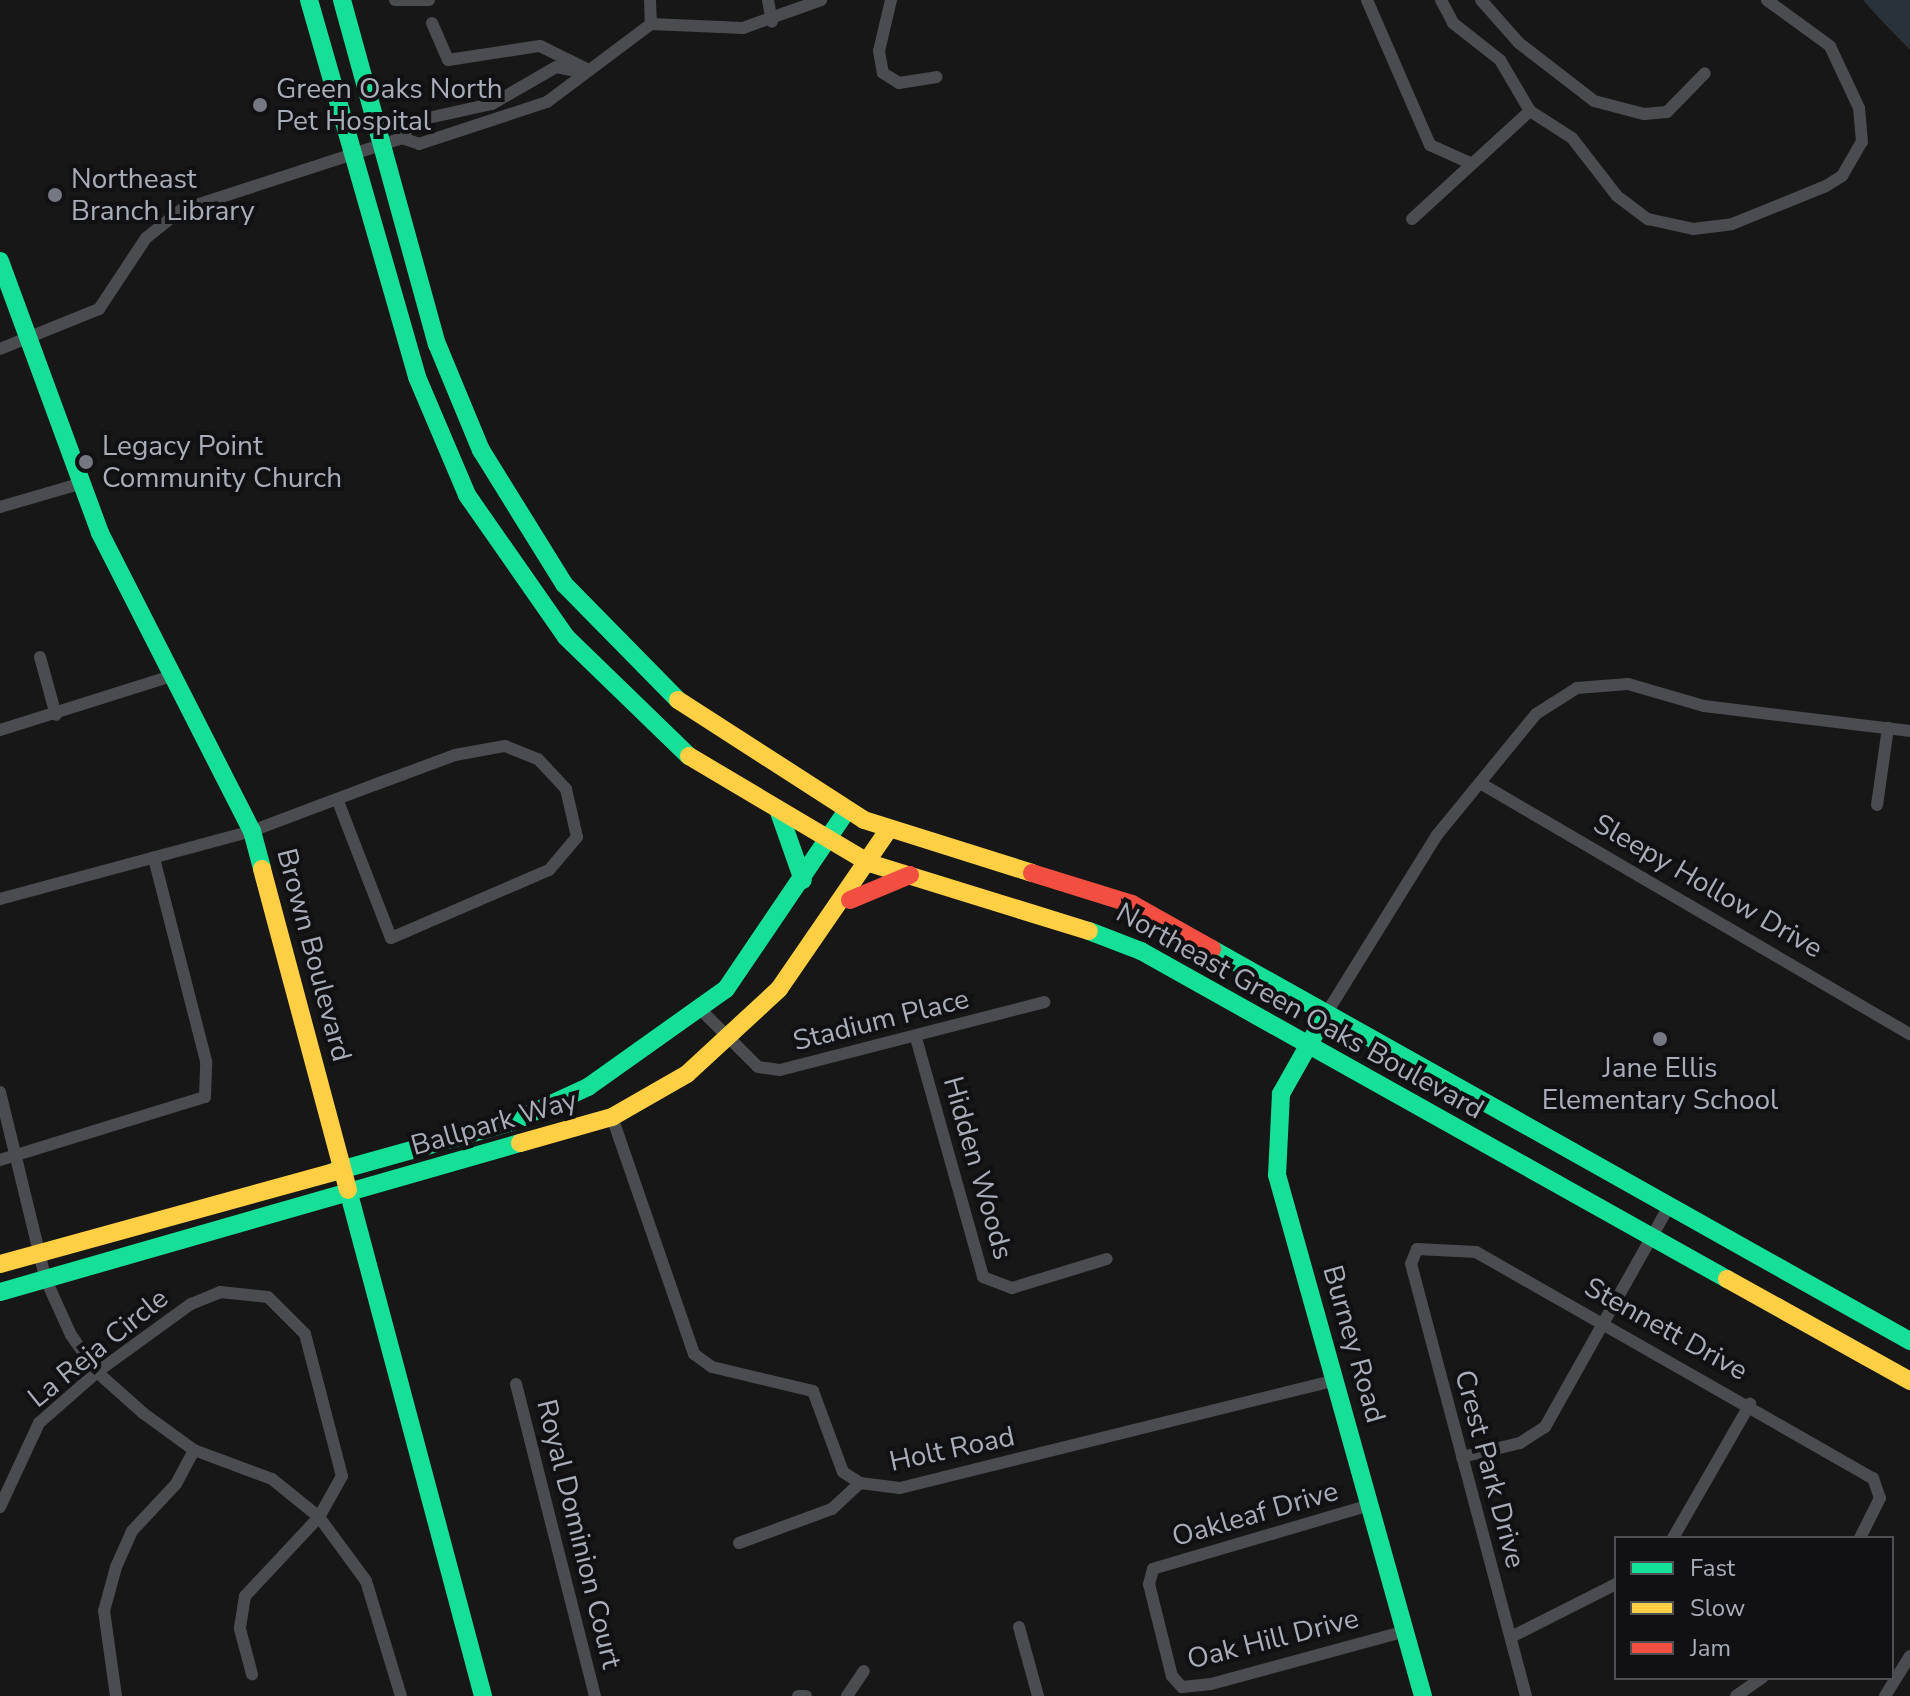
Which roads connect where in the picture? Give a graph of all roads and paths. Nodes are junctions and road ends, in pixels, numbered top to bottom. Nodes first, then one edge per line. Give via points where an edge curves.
1 (309, 0) edge
2 (342, 0) edge
3 (395, 0) edge
4 (429, 0) edge
5 (650, 0) edge
6 (768, 0) edge
7 (821, 0) edge
8 (891, 0) edge
9 (1367, 0) edge
10 (1441, 0) edge
11 (1481, 0) edge
12 (1767, 0) edge
13 (772, 22) junction
14 (432, 23) dead end
15 (651, 24) junction
16 (584, 70) junction
17 (1705, 73) dead end
18 (937, 77) dead end
19 (1530, 111) junction
20 (404, 137) junction
21 (380, 145) junction
22 (352, 154) junction
23 (1468, 162) junction
24 (1412, 219) dead end
25 (0, 261) edge
26 (29, 341) junction
27 (0, 349) edge
28 (82, 483) junction
29 (0, 507) edge
30 (40, 657) dead end
31 (171, 676) junction
32 (56, 715) junction
33 (1888, 728) junction
34 (0, 730) edge
35 (1910, 731) edge
36 (1480, 783) junction
37 (337, 799) junction
38 (1877, 805) dead end
39 (778, 810) junction
40 (847, 810) junction
41 (889, 829) junction
42 (252, 831) junction
43 (827, 842) junction
44 (154, 858) junction
45 (869, 863) junction
46 (918, 874) junction
47 (803, 880) junction
48 (0, 899) edge
49 (844, 903) junction
50 (1044, 1002) dead end
51 (702, 1011) junction
52 (1326, 1014) junction
53 (1910, 1034) edge
54 (729, 1038) junction
55 (916, 1038) junction
56 (1310, 1042) junction
57 (0, 1092) edge
58 (612, 1117) junction
59 (18, 1155) junction
60 (0, 1160) edge
61 (341, 1170) junction
62 (347, 1192) junction
63 (1668, 1208) junction
64 (1652, 1237) junction
65 (41, 1252) junction
66 (1409, 1254) joint
67 (1107, 1259) dead end
68 (0, 1264) edge
69 (46, 1280) junction
70 (0, 1292) edge
71 (1604, 1320) junction
72 (1910, 1341) edge
73 (97, 1372) junction
74 (1337, 1380) junction
75 (1910, 1381) edge
76 (516, 1384) dead end
77 (1750, 1404) junction
78 (194, 1450) junction
79 (1462, 1457) junction
80 (860, 1483) junction
81 (1370, 1505) junction
82 (0, 1507) edge
83 (319, 1517) junction
84 (1674, 1536) edge
85 (1861, 1536) edge
86 (739, 1543) dead end
87 (1153, 1569) joint
88 (1614, 1585) edge
89 (1019, 1627) dead end
90 (1406, 1631) junction
91 (1511, 1637) junction
92 (1910, 1656) edge
93 (864, 1671) dead end
94 (252, 1674) dead end
95 (1759, 1680) edge
96 (116, 1696) edge
97 (401, 1696) edge
98 (483, 1696) edge
99 (595, 1696) edge
100 (798, 1696) edge
101 (806, 1696) edge
102 (847, 1696) edge
103 (1038, 1696) edge
104 (1423, 1696) edge
105 (1526, 1696) edge
106 (1736, 1696) edge
107 (1885, 1696) edge

1 - 22 main road, Northeast Green Oaks Boulevard
2 - 21 main road, Northeast Green Oaks Boulevard
3 - 4 street
5 - 15 street
6 - 13 street
7 - 13 street
8 - 18 street via 879,51 883,73 899,83
9 - 23 street via 1404,71 1430,145
10 - 19 street via 1453,23 1500,60
11 - 17 street via 1519,43 1594,101 1644,114 1667,112
12 - 19 street via 1824,38 1859,108 1858,151 1826,186 1732,224 1676,226 1648,219 1617,196 1572,138
13 - 15 street via 717,29
14 - 16 street via 448,60 540,46
15 - 16 street
16 - 20 street via 573,87 521,112 419,144
16 - 20 street via 556,67 492,104 410,122
19 - 23 street
20 - 21 street
21 - 22 street
21 - 40 main road, Northeast Green Oaks Boulevard via 463,411 496,479 564,584 623,650 709,727
22 - 26 street via 181,210 146,238 99,309
22 - 39 main road, Northeast Green Oaks Boulevard via 417,377 486,529 536,601 622,699 693,760
23 - 24 street via 1456,182 1423,202
25 - 26 main road, Brown Boulevard
26 - 27 street
26 - 28 main road, Brown Boulevard
28 - 29 street
28 - 31 main road, Brown Boulevard
30 - 32 street
31 - 32 street
31 - 42 main road, Brown Boulevard
32 - 34 street
33 - 35 street
33 - 36 street via 1704,706 1665,691 1595,684 1549,701
33 - 38 street
36 - 52 street via 1437,835
36 - 53 street, Sleepy Hollow Drive
37 - 37 street via 391,938 549,870 574,844 577,814 566,789 538,759 505,746 455,755
37 - 42 street
39 - 43 main road, Northeast Green Oaks Boulevard
39 - 47 main road
40 - 41 main road, Northeast Green Oaks Boulevard
40 - 43 main road, Ballpark Way
41 - 45 main road, Ballpark Way
41 - 52 main road, Northeast Green Oaks Boulevard via 1106,893
42 - 44 street
42 - 61 main road, Brown Boulevard
43 - 45 main road, Northeast Green Oaks Boulevard
43 - 47 main road, Ballpark Way
44 - 48 street
44 - 59 street via 206,1061 205,1097
45 - 46 main road, Northeast Green Oaks Boulevard
45 - 49 main road, Ballpark Way
46 - 49 main road via 872,885
46 - 56 main road, Northeast Green Oaks Boulevard via 1101,934
47 - 51 main road, Ballpark Way via 756,954
49 - 54 main road, Ballpark Way via 787,980
50 - 55 street, Stadium Place
51 - 54 street, Stadium Place
51 - 61 main road, Ballpark Way via 536,1113
52 - 56 main road, Burney Road
52 - 63 main road, Northeast Green Oaks Boulevard
54 - 55 street, Stadium Place via 758,1067 780,1070
54 - 58 main road, Ballpark Way
55 - 67 street, Hidden Woods via 983,1277 1012,1288
56 - 64 main road, Northeast Green Oaks Boulevard
56 - 74 main road, Burney Road via 1281,1094 1274,1152
57 - 59 street
58 - 62 main road, Ballpark Way
58 - 80 street, Holt Road via 694,1354 712,1367 813,1391 843,1472
59 - 60 street
59 - 65 street
61 - 62 main road, Brown Boulevard
61 - 65 main road, Ballpark Way
62 - 69 main road, Ballpark Way
62 - 98 main road, Brown Boulevard
63 - 64 street
63 - 72 main road, Northeast Green Oaks Boulevard
64 - 71 street
64 - 75 main road, Northeast Green Oaks Boulevard
65 - 68 main road, Ballpark Way
65 - 69 street
66 - 71 street, Stennett Drive via 1476,1252
66 - 79 street, Crest Park Drive
69 - 70 main road, Ballpark Way
69 - 73 street
71 - 77 street, Stennett Drive
71 - 79 street via 1545,1427 1520,1443
73 - 78 street
73 - 82 street, La Reja Circle via 39,1423
73 - 83 street, La Reja Circle via 191,1304 220,1292 268,1297 305,1334 342,1476
74 - 80 street, Holt Road via 900,1488
74 - 81 main road, Burney Road
76 - 99 street, Royal Dominion Court
77 - 84 street
77 - 85 street, Stennett Drive via 1873,1478 1881,1494
78 - 83 street via 272,1479
78 - 96 street via 176,1484 132,1531 116,1567 104,1611
79 - 91 street, Crest Park Drive
80 - 86 street via 832,1509
81 - 87 street, Oakleaf Drive
81 - 90 main road, Burney Road
83 - 94 street, La Reja Circle via 245,1596 240,1629
83 - 97 street via 366,1581
87 - 90 street, Oak Hill Drive via 1149,1584 1172,1676 1182,1687
88 - 91 street
89 - 103 street
90 - 104 main road, Burney Road
91 - 105 street, Crest Park Drive
92 - 107 street
93 - 102 street
95 - 106 street
100 - 101 street

